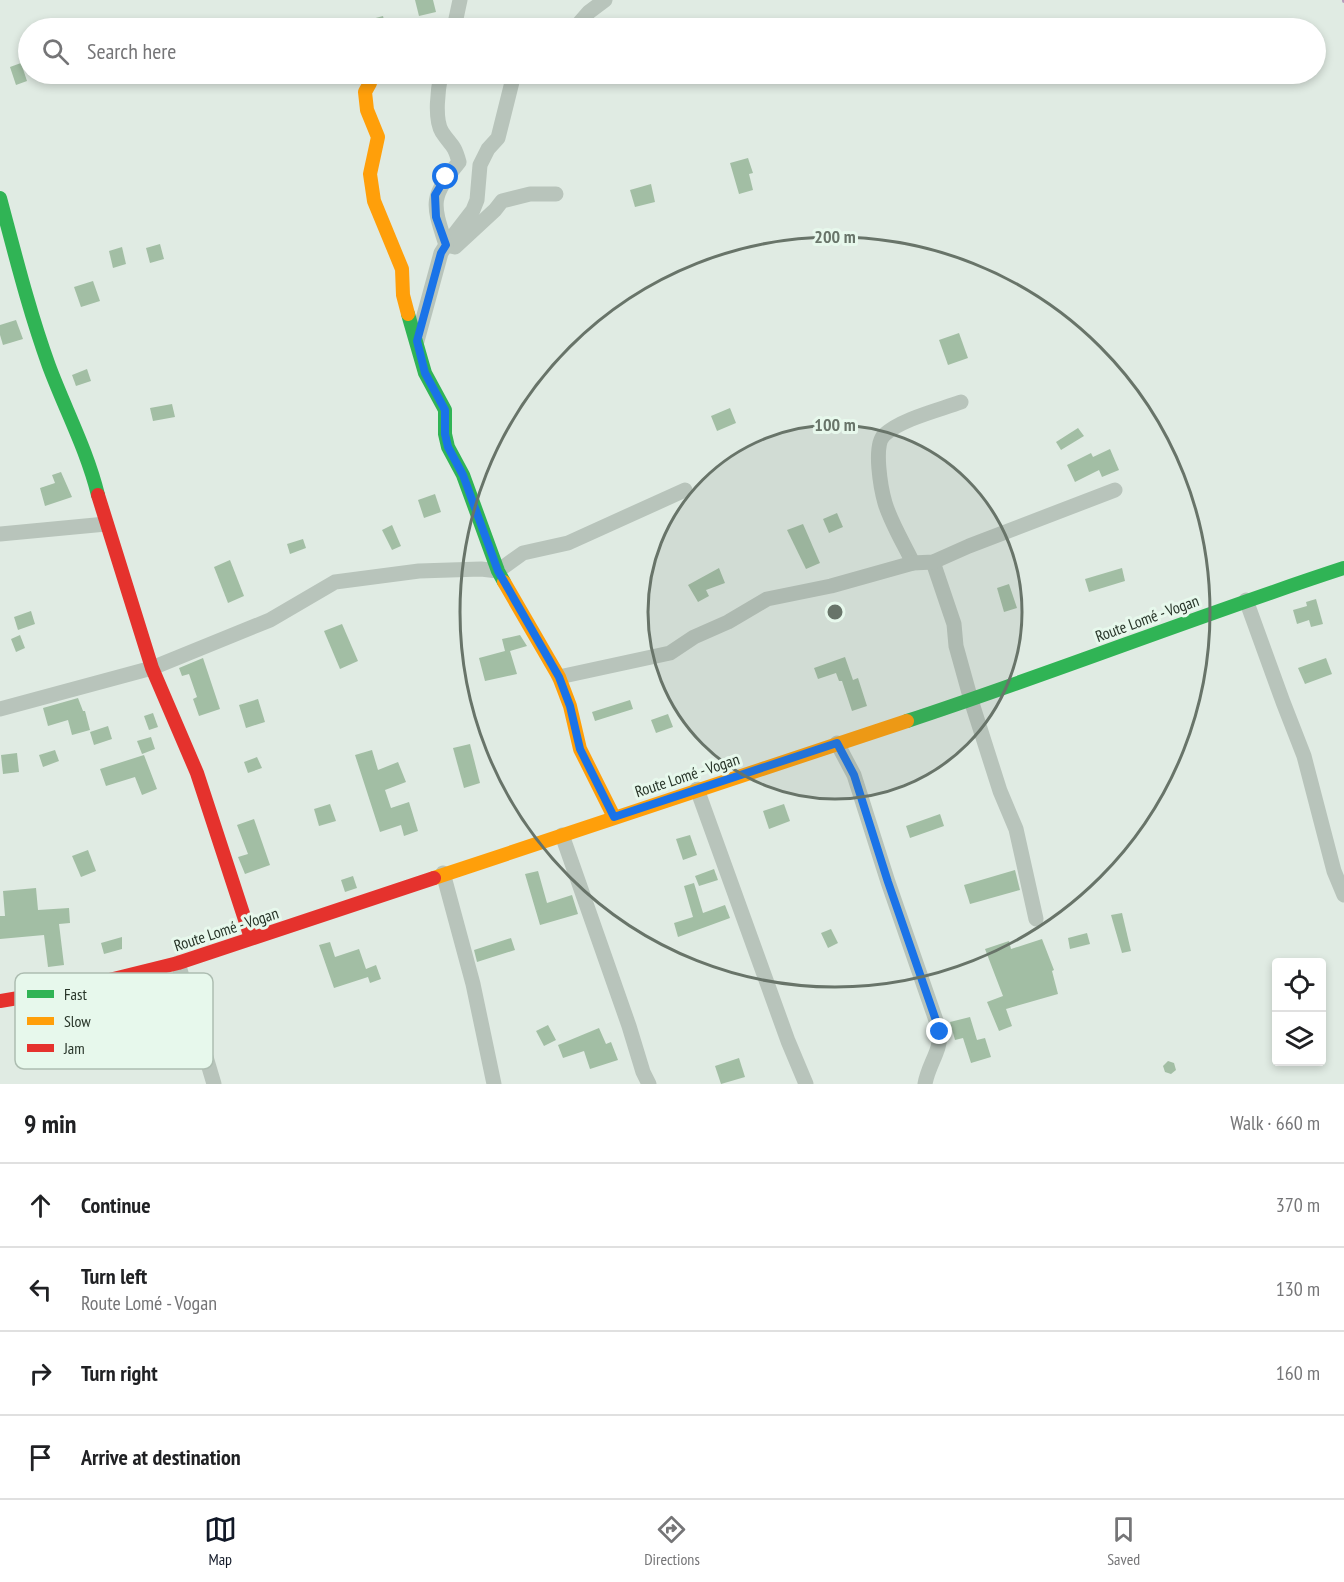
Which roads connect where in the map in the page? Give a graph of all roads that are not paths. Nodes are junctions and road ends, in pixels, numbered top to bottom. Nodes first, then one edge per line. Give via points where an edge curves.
1 (459, 0) edge
2 (605, 0) edge
3 (456, 18) edge
4 (584, 18) edge
5 (369, 84) edge
6 (439, 84) edge
7 (512, 84) edge
8 (556, 194) dead end
9 (0, 198) edge
10 (446, 245) junction
11 (417, 341) junction
12 (961, 402) dead end
13 (685, 489) dead end
14 (1115, 490) dead end
15 (106, 524) junction
16 (0, 534) edge
17 (933, 562) junction
18 (913, 563) junction
19 (1344, 568) edge
20 (498, 571) junction
21 (1246, 600) junction
22 (152, 668) junction
23 (559, 677) junction
24 (971, 700) junction
25 (0, 709) edge
26 (837, 743) junction
27 (697, 789) junction
28 (614, 817) junction
29 (562, 835) junction
30 (443, 873) junction
31 (1344, 895) edge
32 (1036, 919) dead end
33 (251, 938) junction
34 (178, 963) junction
35 (138, 973) edge
36 (181, 973) edge
37 (15, 998) edge
38 (0, 1001) edge
39 (210, 1069) edge
40 (214, 1084) edge
41 (494, 1084) edge
42 (649, 1084) edge
43 (806, 1084) edge
44 (925, 1084) edge

1 - 3 street
2 - 4 street
5 - 11 street via 365,92 367,110 378,137 370,174 374,201 402,269 403,295
6 - 10 street via 440,130 455,147 459,162 435,195 436,217
7 - 10 street via 498,138 480,165 473,210
8 - 10 street via 530,194 502,201 455,246
9 - 15 street via 29,304 90,466
10 - 11 street
11 - 20 street via 425,373 445,410 448,447 463,475
12 - 18 street via 903,423 882,436 879,446 885,504
13 - 20 street via 568,543 523,553
14 - 17 street
15 - 16 street
15 - 22 street
17 - 18 street
17 - 24 street via 954,624
18 - 23 street via 767,599 670,653
19 - 21 street, Route Lomé - Vogan
20 - 22 street via 419,572 335,582 270,620
20 - 23 street
21 - 24 street, Route Lomé - Vogan
21 - 31 street via 1304,756
22 - 25 street
22 - 33 street via 197,773
23 - 28 street via 580,749
24 - 26 street, Route Lomé - Vogan
24 - 32 street via 1016,829
26 - 27 street, Route Lomé - Vogan
26 - 44 street via 854,775 940,1032 941,1042
27 - 28 street, Route Lomé - Vogan
27 - 43 street
28 - 29 street, Route Lomé - Vogan
29 - 30 street, Route Lomé - Vogan
29 - 42 street
30 - 33 street, Route Lomé - Vogan
30 - 41 street via 473,984
33 - 34 street, Route Lomé - Vogan
34 - 35 street, Route Lomé - Vogan
34 - 36 street
37 - 38 street, Route Lomé - Vogan
39 - 40 street

